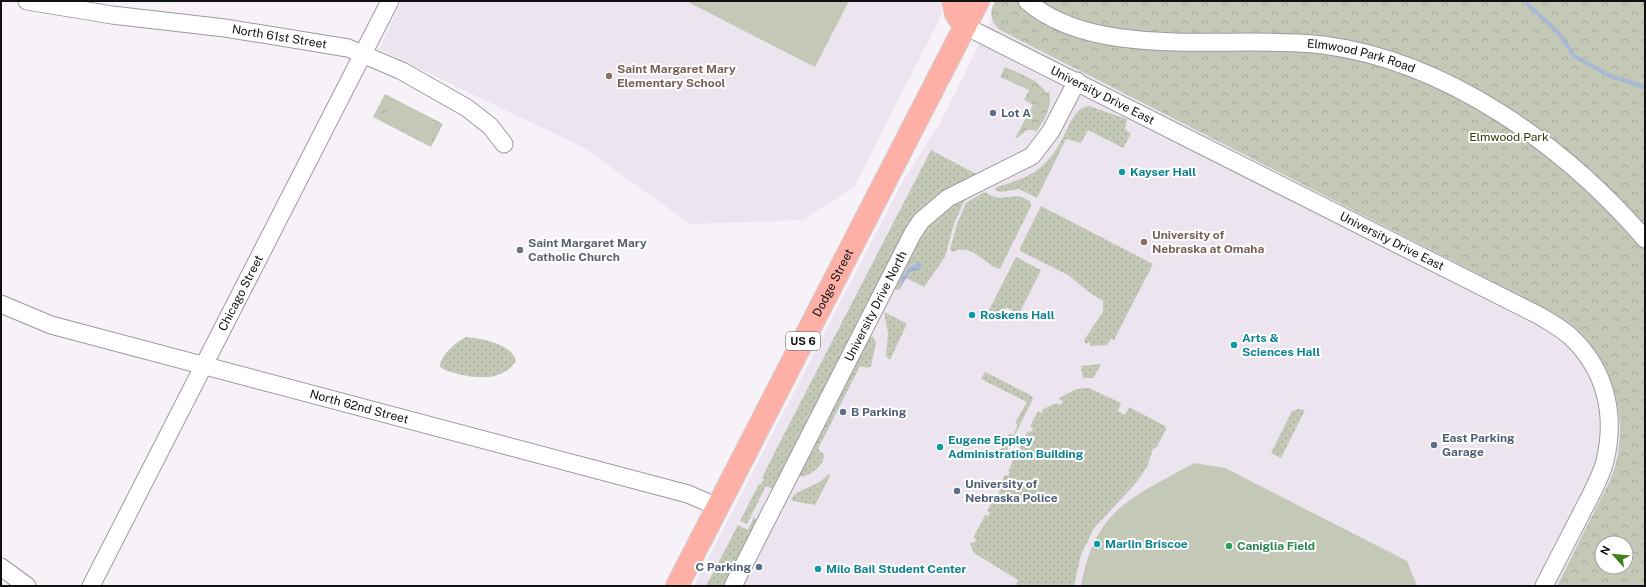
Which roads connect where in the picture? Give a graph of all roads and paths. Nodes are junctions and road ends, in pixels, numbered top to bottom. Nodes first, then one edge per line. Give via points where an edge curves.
1 (27, 1) edge
2 (390, 1) edge
3 (953, 1) edge
4 (978, 1) edge
5 (1027, 1) edge
6 (965, 26) junction
7 (364, 55) junction
8 (1076, 81) junction
9 (504, 144) dead end
10 (1645, 239) edge
11 (1, 304) edge
12 (205, 366) junction
13 (718, 508) junction
14 (1, 568) edge
15 (26, 586) edge
16 (91, 586) edge
17 (677, 586) edge
18 (733, 586) edge
19 (1544, 586) edge

1 - 7 street, North 61st Street via 97,13 225,28 348,48
2 - 7 street, Chicago Street
3 - 6 highway via 956,14
4 - 6 highway, Dodge Street / US 6
5 - 10 street, Elmwood Park Road via 1038,11 1067,25 1118,37 1174,42 1284,42 1323,45 1378,57 1418,72 1481,102 1537,137 1587,178
6 - 8 street, University Drive East
6 - 13 highway, Dodge Street / US 6
7 - 9 street, North 61st Street via 402,71 467,108 490,126
7 - 12 street, Chicago Street
8 - 18 street, University Drive North via 1051,132 1032,156 948,198 921,221
8 - 19 street, University Drive East via 1540,316 1572,338 1593,363 1600,378 1610,408 1608,442 1605,462 1596,483
11 - 12 street, North 62nd Street via 51,325
12 - 13 street, North 62nd Street via 688,494
12 - 16 street, Chicago Street
13 - 17 highway, Dodge Street / US 6
14 - 15 street

